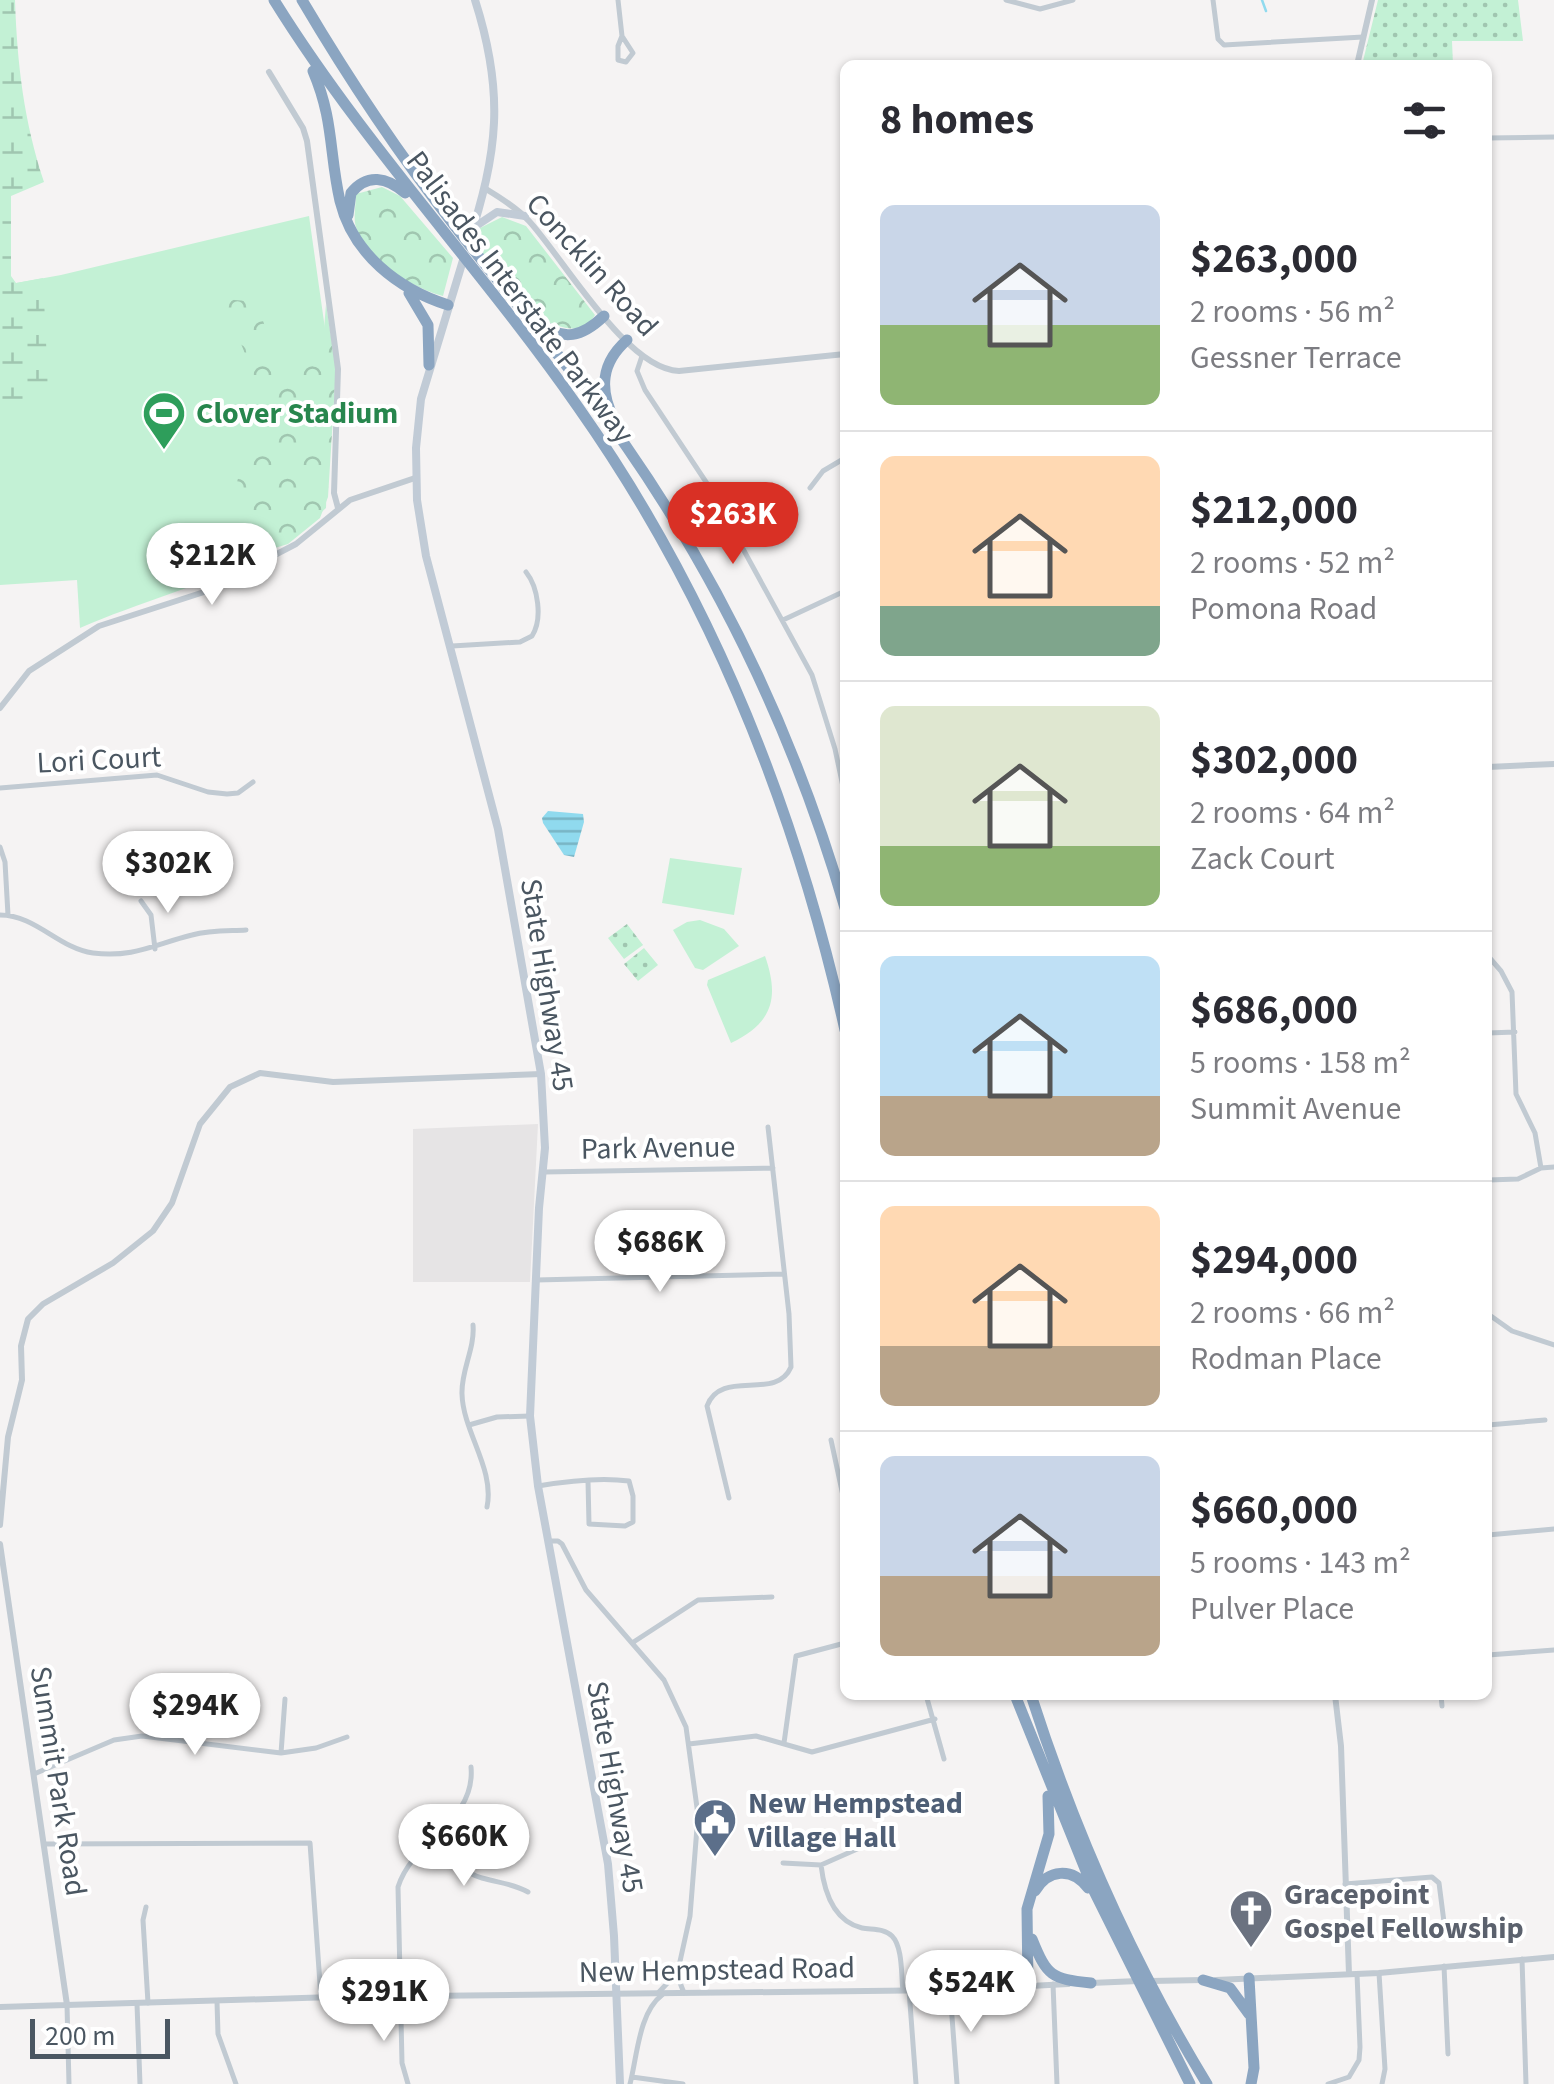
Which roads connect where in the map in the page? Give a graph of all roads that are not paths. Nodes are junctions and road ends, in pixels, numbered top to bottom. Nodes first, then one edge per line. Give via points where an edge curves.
1 (274, 0) edge
2 (302, 0) edge
3 (475, 0) edge
4 (618, 0) edge
5 (1006, 0) edge
6 (1073, 0) edge
7 (1213, 0) edge
8 (1372, 0) edge
9 (285, 16) junction
10 (622, 36) junction
11 (1363, 37) junction
12 (1359, 60) edge
13 (270, 72) dead end
14 (1554, 137) edge
15 (1492, 138) edge
16 (486, 189) junction
17 (524, 216) junction
18 (473, 228) junction
19 (354, 234) junction
20 (460, 255) junction
21 (391, 277) junction
22 (497, 279) junction
23 (448, 305) junction
24 (604, 316) junction
25 (626, 340) junction
26 (840, 355) edge
27 (642, 356) junction
28 (429, 365) junction
29 (840, 461) edge
30 (416, 478) junction
31 (654, 488) junction
32 (810, 488) dead end
33 (338, 508) junction
34 (526, 572) dead end
35 (840, 593) edge
36 (783, 620) junction
37 (448, 646) junction
38 (0, 708) edge
39 (1554, 764) edge
40 (1492, 767) edge
41 (840, 777) edge
42 (253, 782) dead end
43 (0, 788) edge
44 (0, 846) edge
45 (840, 893) edge
46 (141, 901) dead end
47 (4, 915) edge
48 (246, 930) dead end
49 (155, 949) junction
50 (1492, 961) edge
51 (840, 1010) edge
52 (1515, 1032) junction
53 (1492, 1033) edge
54 (541, 1074) junction
55 (768, 1127) dead end
56 (1554, 1167) edge
57 (773, 1168) junction
58 (1542, 1168) junction
59 (544, 1172) junction
60 (1492, 1180) edge
61 (784, 1274) junction
62 (536, 1280) junction
63 (1492, 1317) edge
64 (472, 1324) dead end
65 (1554, 1345) edge
66 (530, 1416) junction
67 (1545, 1420) dead end
68 (468, 1425) junction
69 (1492, 1425) edge
70 (832, 1440) dead end
71 (840, 1480) edge
72 (588, 1481) junction
73 (538, 1486) junction
74 (728, 1498) dead end
75 (487, 1508) dead end
76 (0, 1526) edge
77 (1554, 1530) edge
78 (1492, 1535) edge
79 (548, 1541) junction
80 (0, 1544) edge
81 (1, 1568) edge
82 (772, 1596) dead end
83 (632, 1643) junction
84 (840, 1644) edge
85 (1554, 1650) edge
86 (1492, 1655) edge
87 (285, 1700) dead end
88 (928, 1700) edge
89 (1017, 1700) edge
90 (1033, 1700) edge
91 (1336, 1700) edge
92 (1441, 1700) edge
93 (1442, 1706) dead end
94 (935, 1719) junction
95 (1028, 1730) junction
96 (347, 1736) dead end
97 (784, 1743) junction
98 (690, 1744) junction
99 (281, 1753) junction
100 (944, 1758) dead end
101 (471, 1768) dead end
102 (34, 1774) junction
103 (433, 1837) junction
104 (45, 1844) junction
105 (864, 1846) dead end
106 (783, 1863) dead end
107 (821, 1865) junction
108 (1345, 1884) junction
109 (528, 1892) dead end
110 (146, 1907) dead end
111 (1445, 1930) dead end
112 (1032, 1939) junction
113 (1124, 1955) junction
114 (1554, 1957) edge
115 (1522, 1960) junction
116 (1444, 1966) junction
117 (1136, 1967) junction
118 (678, 1968) junction
119 (1379, 1972) junction
120 (1353, 1974) junction
121 (1251, 1978) junction
122 (1203, 1980) junction
123 (1091, 1983) junction
124 (1053, 1984) junction
125 (1030, 1985) junction
126 (906, 1990) junction
127 (950, 1990) junction
128 (684, 1992) junction
129 (668, 1993) junction
130 (618, 1994) junction
131 (656, 1994) junction
132 (401, 1996) junction
133 (1151, 1996) junction
134 (321, 1998) junction
135 (217, 2002) junction
136 (136, 2004) junction
137 (148, 2004) junction
138 (68, 2005) junction
139 (0, 2007) edge
140 (1251, 2019) junction
141 (1448, 2054) dead end
142 (631, 2080) edge
143 (69, 2084) edge
144 (140, 2084) edge
145 (236, 2084) edge
146 (408, 2084) edge
147 (620, 2084) edge
148 (683, 2084) edge
149 (916, 2084) edge
150 (957, 2084) edge
151 (1056, 2084) edge
152 (1190, 2084) edge
153 (1209, 2084) edge
154 (1251, 2084) edge
155 (1259, 2084) edge
156 (1328, 2084) edge
157 (1382, 2084) edge
158 (1526, 2084) edge

1 - 9 highway, Palisades Interstate Parkway
2 - 22 highway, Palisades Interstate Parkway via 401,154
3 - 16 main road, State Highway 45 via 496,108
4 - 10 street
5 - 6 street via 1040,9
7 - 11 street via 1224,45
8 - 11 street
9 - 19 highway via 323,95 340,199
9 - 20 highway, Palisades Interstate Parkway via 353,118
10 - 10 street via 616,56 626,62 633,53
11 - 12 street
13 - 33 street via 307,141 338,365
14 - 15 street
16 - 17 street, Concklin Road
16 - 18 main road, State Highway 45
17 - 18 main road via 498,212
17 - 24 street, Concklin Road
18 - 23 main road, State Highway 45
19 - 20 highway via 351,193 364,181 382,179 402,190
19 - 21 highway
20 - 51 highway, Palisades Interstate Parkway via 598,435 704,618 784,810
21 - 23 highway
21 - 28 highway via 424,314
22 - 24 highway via 560,335 581,334
22 - 31 highway, Palisades Interstate Parkway
23 - 28 main road, State Highway 45
24 - 25 street, Concklin Road
25 - 27 street, Concklin Road
25 - 31 highway via 608,361 604,392
26 - 27 street, Concklin Road via 680,371
27 - 36 street via 638,371 645,390 708,485
28 - 30 main road, State Highway 45
29 - 32 street
30 - 33 street
30 - 37 main road, State Highway 45 via 421,534
31 - 45 highway, Palisades Interstate Parkway via 757,671
33 - 38 street via 305,538 204,592 88,632 30,671
34 - 37 street via 538,623 532,636
35 - 36 street
36 - 41 street via 817,689
37 - 54 main road, State Highway 45 via 498,829
39 - 40 street
42 - 43 street, Lori Court via 228,794 157,775
44 - 47 street
46 - 49 street via 151,916
47 - 49 street via 93,953
48 - 49 street via 208,932
50 - 52 street via 1512,992
52 - 53 street
52 - 58 street via 1516,1094 1536,1133
54 - 59 main road, State Highway 45
54 - 76 street via 333,1082 268,1072 230,1088 200,1124 176,1194 153,1231 28,1319
55 - 57 street
56 - 58 street
57 - 59 street, Park Avenue
57 - 61 street
58 - 60 street via 1518,1179
59 - 62 main road, State Highway 45
61 - 62 street
61 - 74 street via 788,1374 777,1383 723,1388 707,1406
62 - 66 main road, State Highway 45
63 - 65 street
64 - 68 street via 462,1396
66 - 68 street
66 - 73 main road, State Highway 45
67 - 69 street
68 - 75 street via 488,1484
70 - 71 street
72 - 72 street via 629,1481 633,1522 588,1524
72 - 73 street
73 - 79 main road, State Highway 45
77 - 78 street
79 - 83 street via 562,1544 586,1590
79 - 130 main road, State Highway 45 via 603,1831
80 - 81 street, Summit Park Road
81 - 102 street, Summit Park Road
82 - 83 street via 698,1600
83 - 98 street via 673,1695
84 - 97 street via 796,1656
85 - 86 street
87 - 99 street
88 - 94 street
89 - 95 highway
90 - 117 highway
91 - 108 street
92 - 93 street
94 - 97 street via 812,1752
94 - 100 street
95 - 113 highway
95 - 125 highway via 1051,1816 1027,1904
96 - 99 street
97 - 98 street via 756,1736
98 - 118 street via 697,1834
99 - 102 street via 142,1736 114,1740
101 - 103 street via 470,1796
102 - 104 street, Summit Park Road
103 - 109 street via 473,1875
103 - 132 street via 404,1867 398,1886
104 - 134 street via 310,1844
104 - 138 street, Summit Park Road
105 - 107 street
106 - 107 street
107 - 126 street via 836,1911 860,1928 892,1936
108 - 111 street via 1436,1878
108 - 120 street
110 - 137 street
112 - 113 highway via 1036,1888 1051,1875 1067,1873 1088,1886
112 - 123 highway via 1050,1974
112 - 125 highway
113 - 117 highway
114 - 115 street, New Hempstead Road
115 - 116 street, New Hempstead Road
115 - 158 street
116 - 119 street, New Hempstead Road
116 - 141 street
117 - 133 highway
118 - 128 street
118 - 131 street
119 - 120 street, New Hempstead Road
119 - 157 street
120 - 121 street, New Hempstead Road
120 - 156 street via 1359,2060 1350,2077
121 - 122 street, New Hempstead Road
121 - 140 highway
121 - 155 highway
122 - 123 street, New Hempstead Road
122 - 140 highway via 1232,1990
123 - 124 street, New Hempstead Road
124 - 125 street, New Hempstead Road
124 - 151 street
125 - 127 street, New Hempstead Road
126 - 127 street, New Hempstead Road
126 - 128 street, New Hempstead Road
126 - 149 street
127 - 150 street
128 - 129 street, New Hempstead Road
129 - 131 street, New Hempstead Road
129 - 142 street via 656,1998 647,2015
130 - 131 street, New Hempstead Road
130 - 132 street, New Hempstead Road
130 - 147 main road, State Highway 45
132 - 134 street, New Hempstead Road
132 - 146 street
133 - 152 highway
133 - 153 highway
134 - 135 street, New Hempstead Road
135 - 137 street, New Hempstead Road
135 - 145 street via 218,2034
136 - 137 street, New Hempstead Road
136 - 138 street, New Hempstead Road
136 - 144 street
138 - 139 street, New Hempstead Road
138 - 143 street
140 - 154 highway
142 - 148 street

